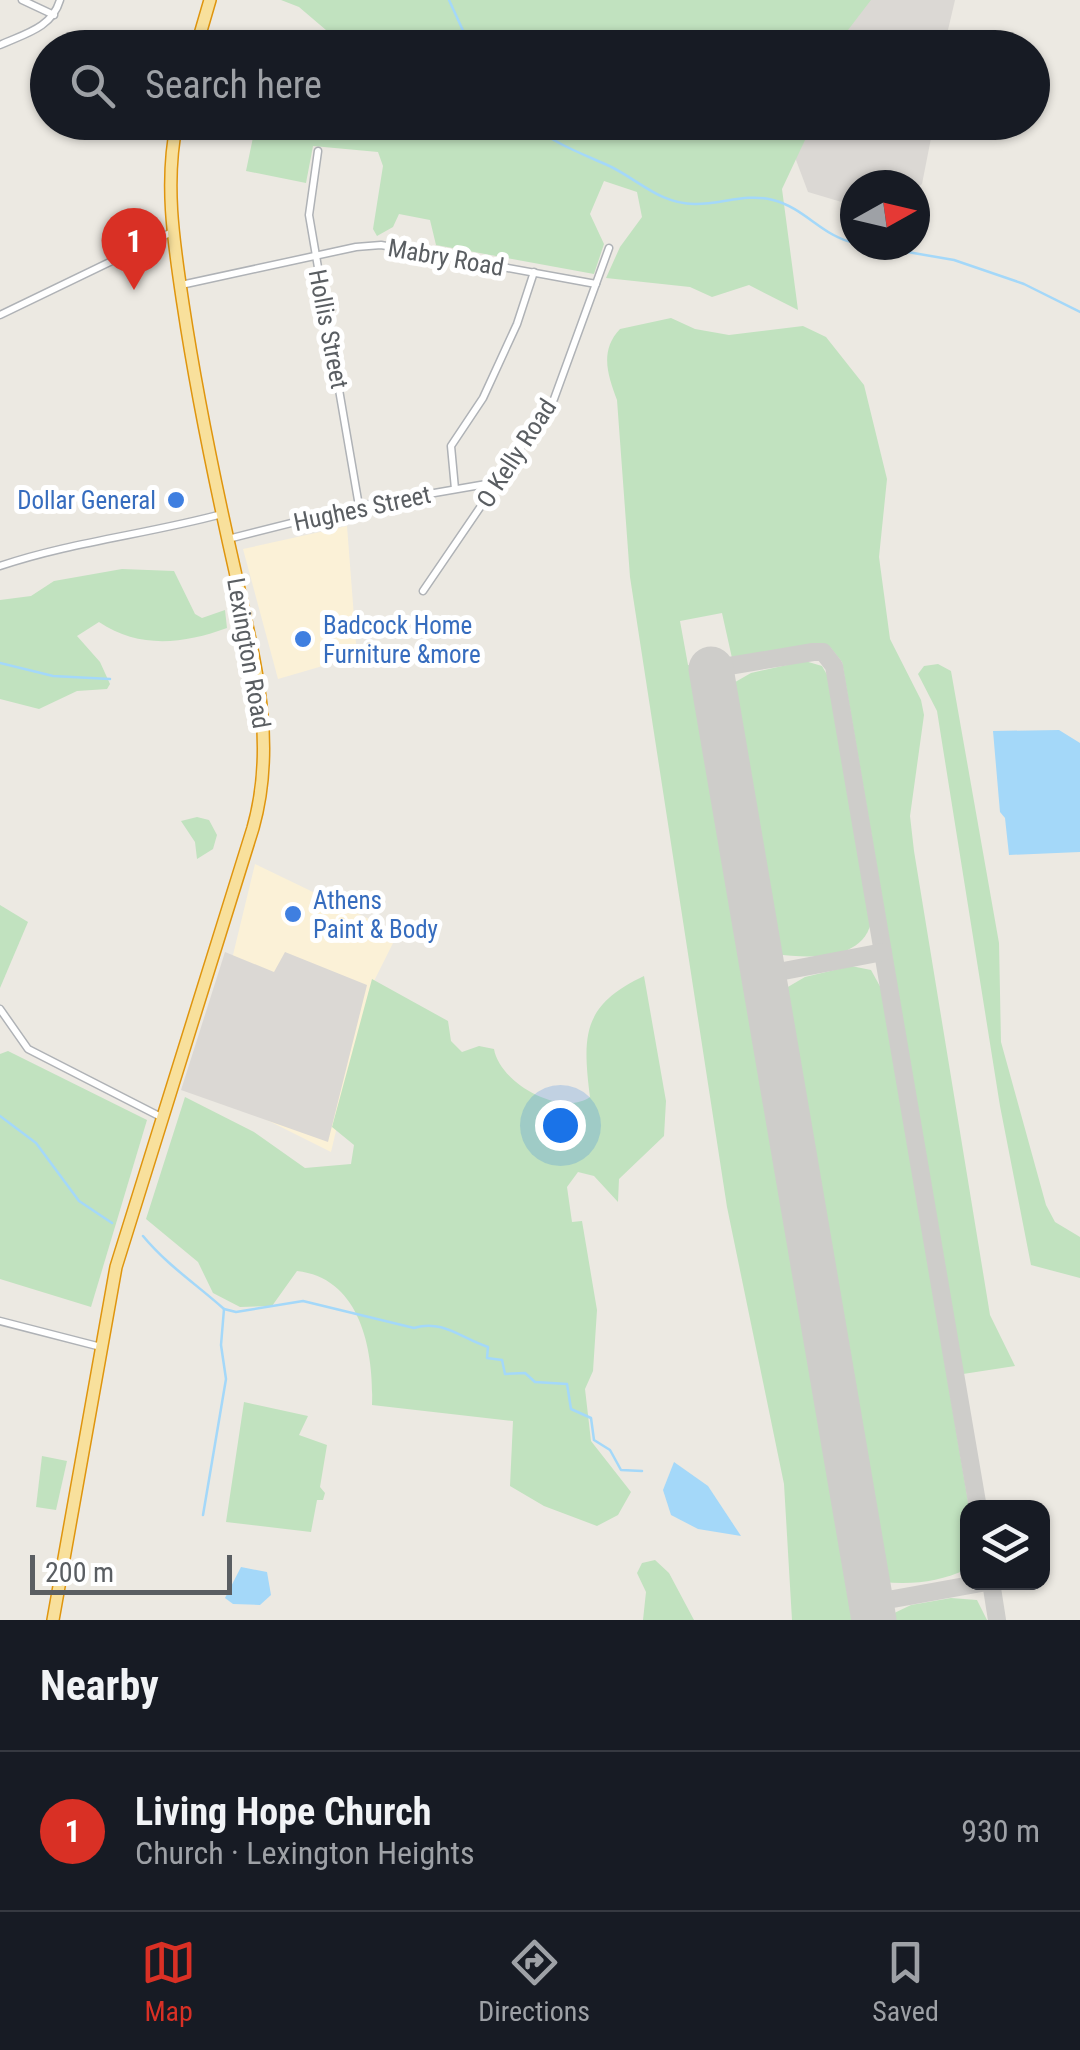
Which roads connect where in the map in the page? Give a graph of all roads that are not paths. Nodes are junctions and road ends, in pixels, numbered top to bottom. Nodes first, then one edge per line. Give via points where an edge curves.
1 (22, 0) edge
2 (60, 0) edge
3 (210, 0) edge
4 (54, 16) junction
5 (35, 30) edge
6 (201, 30) edge
7 (30, 32) edge
8 (0, 45) edge
9 (174, 140) edge
10 (318, 151) dead end
11 (173, 232) junction
12 (609, 248) dead end
13 (316, 258) junction
14 (534, 272) junction
15 (596, 284) junction
16 (180, 285) junction
17 (0, 315) edge
18 (498, 482) junction
19 (455, 489) junction
20 (360, 506) junction
21 (222, 514) junction
22 (227, 539) junction
23 (0, 566) edge
24 (423, 591) dead end
25 (0, 1009) edge
26 (162, 1117) junction
27 (0, 1322) edge
28 (101, 1347) junction
29 (53, 1620) edge

1 - 4 street
2 - 4 street
3 - 6 highway
4 - 5 street
7 - 8 street
9 - 11 highway, Lexington Road
10 - 13 street, Hollis Street via 309,210
11 - 16 highway, Lexington Road
11 - 17 street
12 - 15 street, O Kelly Road
13 - 14 street, Mabry Road via 381,245
13 - 16 street, Mabry Road
13 - 20 street, Hollis Street
14 - 15 street, Mabry Road
14 - 19 street via 483,398 451,446
15 - 18 street, O Kelly Road via 554,400
16 - 21 highway, Lexington Road
18 - 19 street, Hughes Street
18 - 24 street, O Kelly Road
19 - 20 street, Hughes Street
20 - 22 street, Hughes Street
21 - 22 highway, Lexington Road
21 - 23 street
22 - 26 highway, Lexington Road via 261,690 262,785
25 - 26 street via 28,1050
26 - 28 highway, Lexington Road via 125,1235
27 - 28 street
28 - 29 highway, Lexington Road

